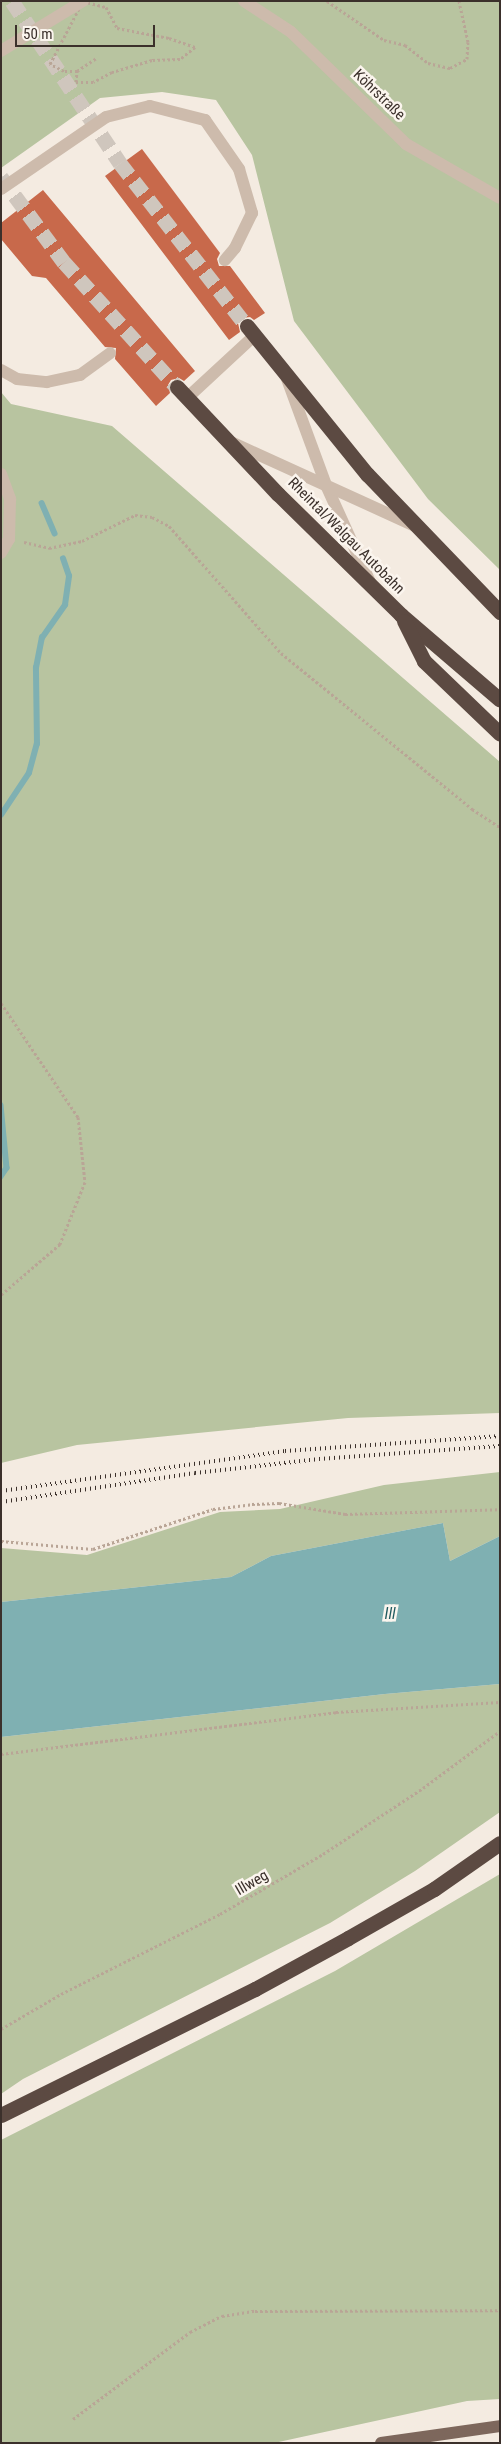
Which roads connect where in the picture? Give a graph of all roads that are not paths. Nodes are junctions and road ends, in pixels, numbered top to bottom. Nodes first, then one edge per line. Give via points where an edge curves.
1 (83, 1) edge
2 (244, 1) edge
3 (1, 51) edge
4 (1, 190) edge
5 (500, 198) edge
6 (225, 260) dead end
7 (251, 330) joint
8 (110, 353) dead end
9 (1, 370) edge
10 (284, 372) junction
11 (182, 393) joint
12 (228, 441) junction
13 (1, 474) edge
14 (326, 485) junction
15 (415, 526) junction
16 (1, 553) edge
17 (372, 587) junction
18 (500, 612) edge
19 (401, 615) junction
20 (500, 700) edge
21 (500, 734) edge
22 (500, 1843) edge
23 (1, 2115) edge
24 (500, 2426) edge
25 (381, 2443) edge

1 - 3 street
2 - 5 street, Köhrstraße via 291,32 406,144
4 - 6 street via 106,117 150,106 205,120 239,169 252,213
7 - 10 highway
7 - 11 street
8 - 9 street via 80,375 47,382 17,379
10 - 14 street
10 - 15 highway via 367,474
11 - 12 highway, Rheintal/Walgau Autobahn
12 - 14 street
12 - 17 highway, Rheintal/Walgau Autobahn
13 - 16 street via 10,500 9,539
14 - 15 street
14 - 17 street
15 - 18 highway
17 - 19 highway, Rheintal/Walgau Autobahn
19 - 20 highway, Rheintal/Walgau Autobahn
19 - 21 highway via 424,661
22 - 23 highway via 434,1889 255,1989
24 - 25 main road

